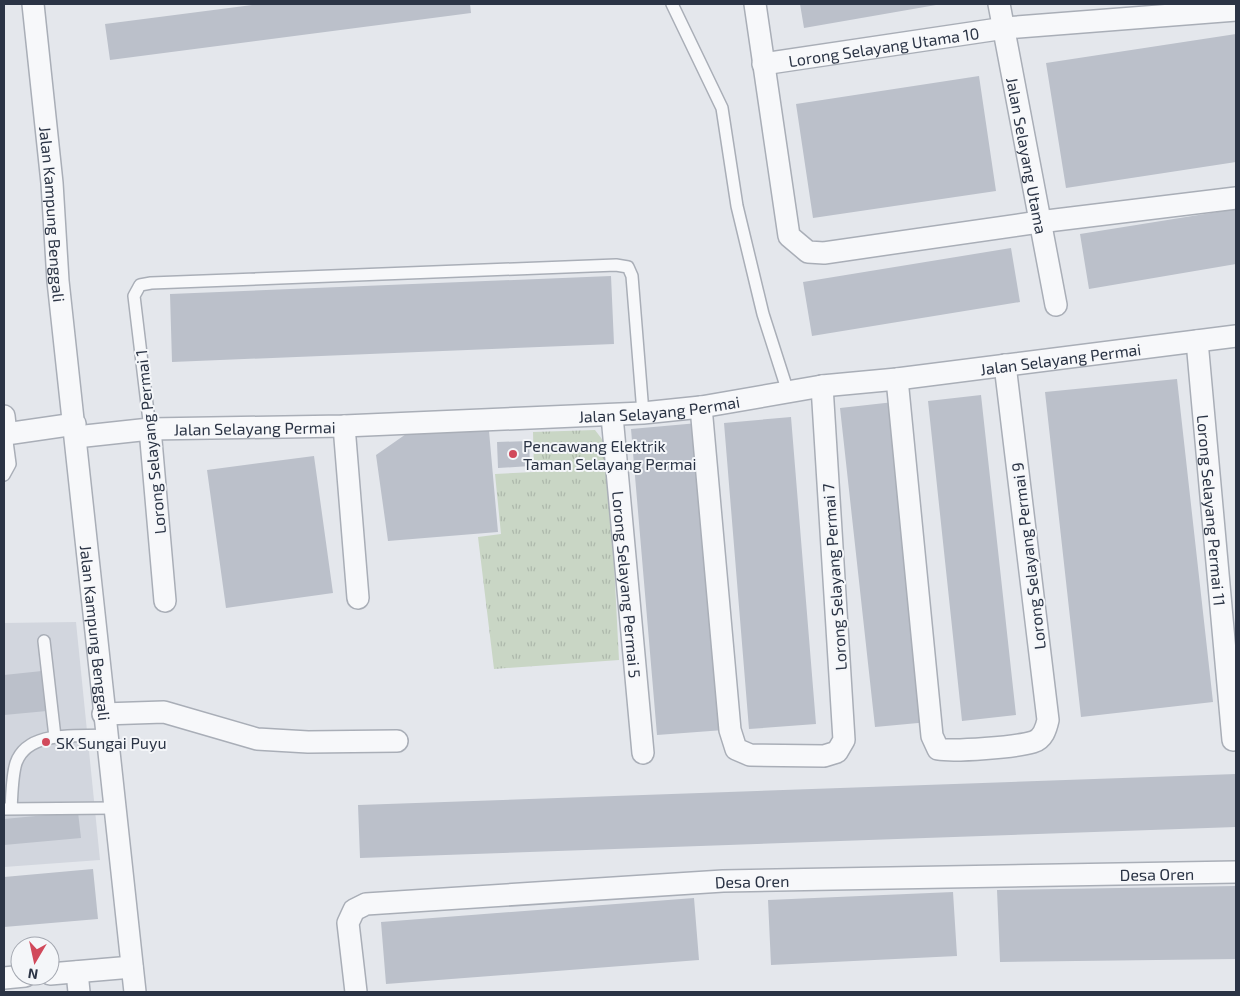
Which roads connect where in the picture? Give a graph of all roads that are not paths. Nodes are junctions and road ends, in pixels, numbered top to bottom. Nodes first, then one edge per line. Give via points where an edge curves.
1 (33, 4) edge
2 (672, 4) edge
3 (755, 4) edge
4 (999, 4) edge
5 (1236, 10) edge
6 (1004, 28) junction
7 (763, 64) junction
8 (1236, 198) edge
9 (1040, 222) junction
10 (1056, 305) dead end
11 (1236, 336) edge
12 (1197, 341) junction
13 (1005, 365) junction
14 (897, 379) junction
15 (822, 386) junction
16 (788, 392) junction
17 (701, 407) junction
18 (643, 413) junction
19 (612, 416) junction
20 (5, 425) edge
21 (344, 426) junction
22 (150, 429) junction
23 (76, 430) junction
24 (4, 475) edge
25 (358, 598) dead end
26 (165, 601) dead end
27 (44, 641) dead end
28 (105, 725) junction
29 (55, 737) junction
30 (1233, 740) dead end
31 (397, 741) dead end
32 (643, 753) dead end
33 (113, 808) junction
34 (7, 809) edge
35 (1236, 872) edge
36 (132, 967) junction
37 (60, 977) edge
38 (78, 982) edge
39 (135, 992) edge
40 (356, 992) edge

1 - 23 street, Jalan Kampung Benggali via 52,183 58,281
2 - 16 lane via 722,108 737,206 763,314
3 - 7 street
4 - 6 street, Jalan Selayang Utama
5 - 6 street, Lorong Selayang Utama 10
6 - 7 street, Lorong Selayang Utama 10
6 - 9 street, Jalan Selayang Utama
7 - 9 street via 789,236 808,252 824,253
8 - 9 street
9 - 10 street, Jalan Selayang Utama
11 - 12 street, Jalan Selayang Permai
12 - 13 street, Jalan Selayang Permai
12 - 30 street, Lorong Selayang Permai 11
13 - 14 street, Jalan Selayang Permai
13 - 14 street, Lorong Selayang Permai 9 via 1048,720 1046,731 1035,742 952,752 938,749 932,736
14 - 15 street, Jalan Selayang Permai
15 - 16 street, Jalan Selayang Permai
15 - 17 street, Lorong Selayang Permai 7 via 844,740 837,752 824,756 750,755 736,749 730,730
16 - 17 street, Jalan Selayang Permai
17 - 18 street, Jalan Selayang Permai
18 - 19 street, Jalan Selayang Permai
18 - 22 lane, Lorong Selayang Permai 1 via 632,276 628,267 616,265 140,285 134,296
19 - 21 street, Jalan Selayang Permai
19 - 32 street, Lorong Selayang Permai 5
20 - 23 street
20 - 24 lane via 10,464
21 - 22 street, Jalan Selayang Permai
21 - 25 street
22 - 23 street, Jalan Selayang Permai
22 - 26 street, Lorong Selayang Permai 1
23 - 28 street, Jalan Kampung Benggali
27 - 29 lane
28 - 29 lane
28 - 31 street via 164,712 257,739
28 - 33 street, Jalan Kampung Benggali
29 - 34 lane via 32,742 21,752
33 - 34 lane
33 - 36 street, Jalan Kampung Benggali
35 - 40 street, Desa Oren via 723,880 366,904 354,910 348,923
36 - 38 street
36 - 39 street, Jalan Kampung Benggali
37 - 38 street

